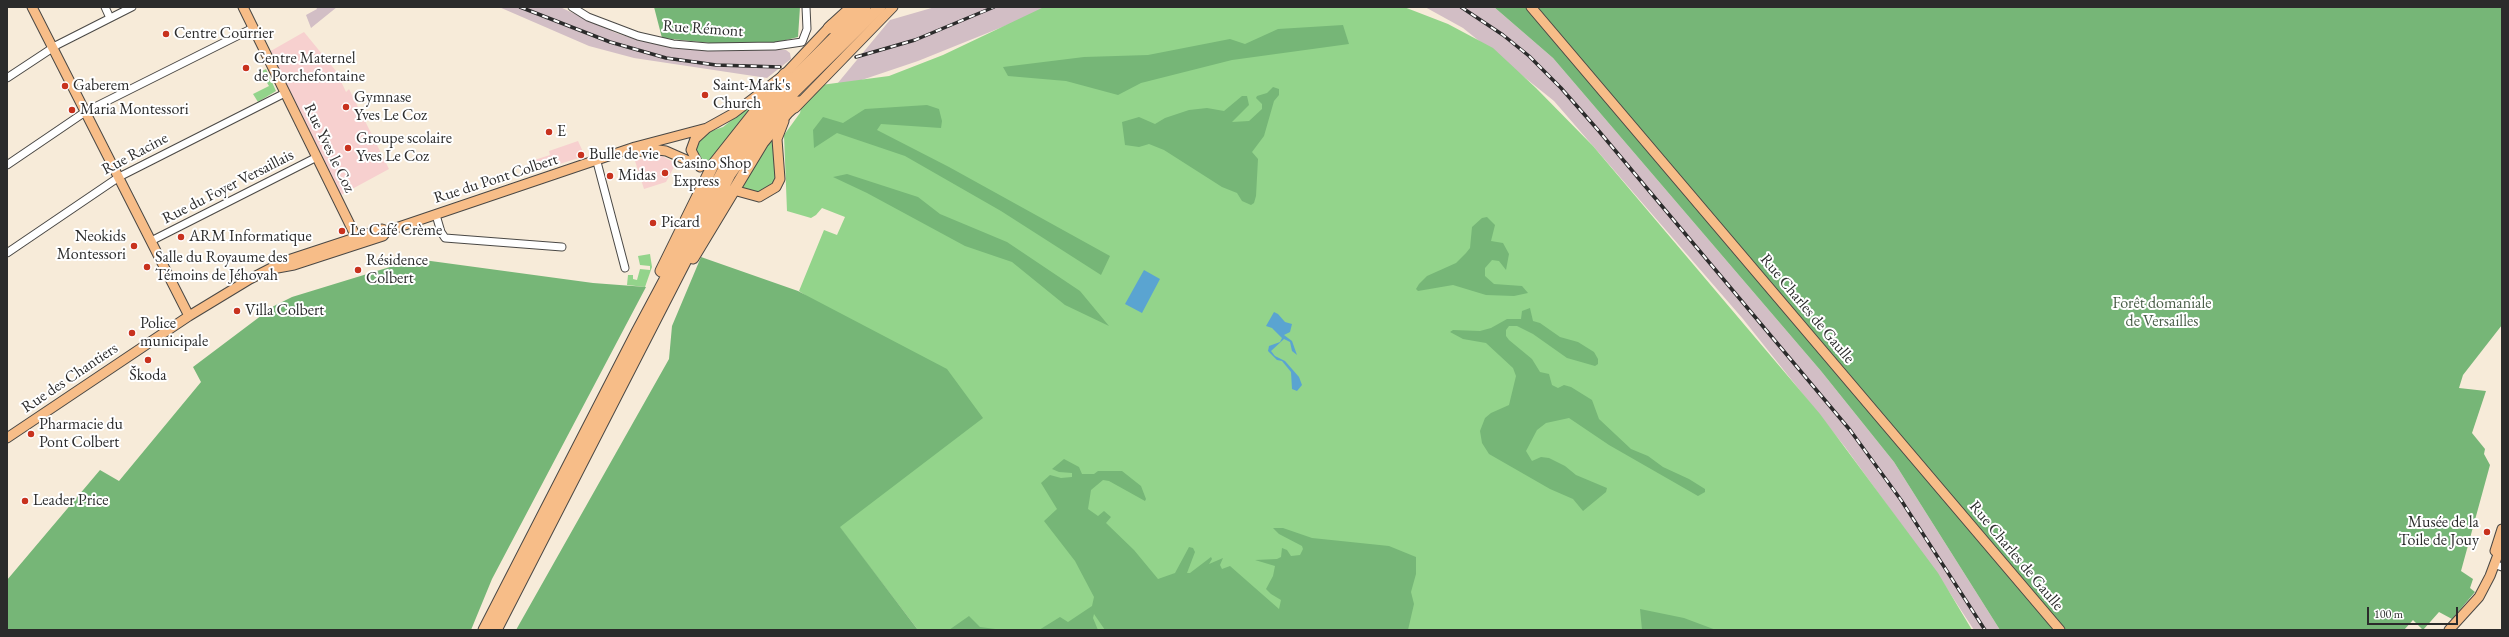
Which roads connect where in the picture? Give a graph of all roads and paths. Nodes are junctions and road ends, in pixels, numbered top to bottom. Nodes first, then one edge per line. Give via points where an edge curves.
1 (32, 7) edge
2 (105, 7) edge
3 (132, 7) edge
4 (243, 7) edge
5 (572, 7) edge
6 (806, 7) edge
7 (846, 7) edge
8 (852, 7) edge
9 (865, 7) edge
10 (880, 7) edge
11 (893, 7) edge
12 (1531, 7) edge
13 (110, 18) junction
14 (253, 28) junction
15 (829, 28) junction
16 (53, 48) junction
17 (785, 74) junction
18 (7, 78) edge
19 (285, 93) junction
20 (799, 102) junction
21 (85, 112) junction
22 (707, 128) junction
23 (672, 138) junction
24 (676, 154) junction
25 (615, 155) junction
26 (317, 157) junction
27 (597, 162) junction
28 (7, 165) edge
29 (119, 177) junction
30 (736, 191) dead end
31 (436, 215) junction
32 (358, 240) junction
33 (151, 242) junction
34 (562, 247) dead end
35 (7, 253) edge
36 (682, 267) junction
37 (624, 268) dead end
38 (189, 316) junction
39 (637, 332) junction
40 (7, 438) edge
41 (2502, 529) edge
42 (2502, 544) edge
43 (2498, 566) edge
44 (484, 630) edge
45 (496, 630) edge
46 (2060, 630) edge
47 (2449, 630) edge

1 - 16 main road
2 - 13 street
3 - 13 street
4 - 14 main road, Rue Yves le Coz
5 - 6 street, Rue Rémont via 595,20 638,36 673,44 715,47 775,46 802,42 807,29
7 - 15 main road
8 - 15 highway
9 - 39 highway via 789,83 734,150
10 - 36 highway via 793,93 757,135 730,174
11 - 20 main road
12 - 46 main road, Rue Charles de Gaulle
13 - 16 street
14 - 19 main road, Rue Yves le Coz
14 - 21 street
15 - 17 main road
16 - 18 street
16 - 21 main road
17 - 22 main road via 734,113
17 - 39 highway via 713,165 639,318
19 - 26 main road, Rue Yves le Coz
19 - 29 street, Rue Racine
20 - 30 main road via 778,133 780,179 776,188 759,197
20 - 36 highway via 763,142 695,256
21 - 28 street
21 - 29 main road
22 - 23 main road, Rue du Pont Colbert
22 - 24 main road via 692,145 692,156 700,167
23 - 24 main road via 678,145
23 - 25 main road, Rue du Pont Colbert
24 - 25 main road via 651,149
25 - 27 main road, Rue du Pont Colbert
26 - 32 main road, Rue Yves le Coz
26 - 33 street, Rue du Foyer Versaillais
27 - 31 main road, Rue du Pont Colbert
27 - 37 street
29 - 33 main road
29 - 35 street, Rue Racine
31 - 32 main road, Rue du Pont Colbert via 387,231 383,236
31 - 34 street via 445,238
32 - 38 main road, Rue du Pont Colbert via 285,260
33 - 38 main road
36 - 45 highway
38 - 40 main road, Rue des Chantiers
39 - 44 highway
41 - 43 main road via 2494,555
42 - 43 main road
43 - 47 main road via 2479,597

